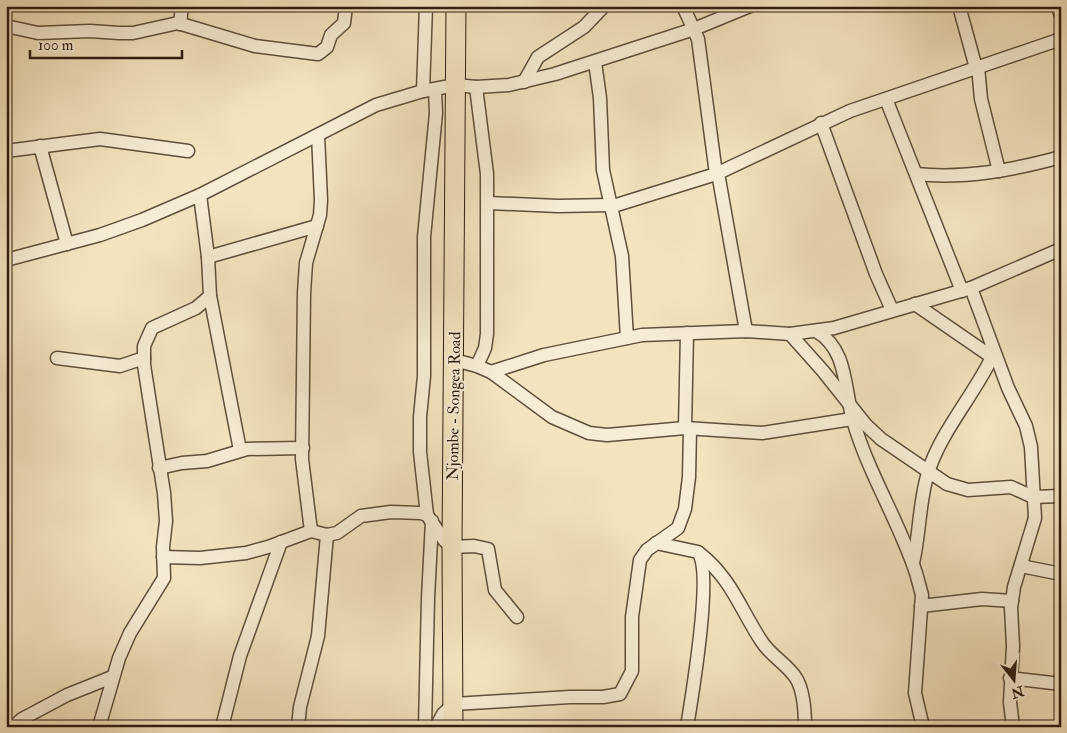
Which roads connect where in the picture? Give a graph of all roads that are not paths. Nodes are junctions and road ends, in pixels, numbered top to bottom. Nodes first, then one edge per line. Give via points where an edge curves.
1 (182, 6) edge
2 (346, 6) edge
3 (426, 6) edge
4 (456, 6) edge
5 (604, 6) edge
6 (683, 6) edge
7 (750, 6) edge
8 (959, 6) edge
9 (1057, 6) edge
10 (1061, 15) edge
11 (180, 24) junction
12 (6, 26) edge
13 (694, 29) junction
14 (1061, 39) edge
15 (595, 62) junction
16 (977, 68) junction
17 (524, 82) junction
18 (456, 85) junction
19 (476, 87) junction
20 (429, 90) junction
21 (886, 99) junction
22 (821, 123) junction
23 (318, 135) junction
24 (40, 146) junction
25 (188, 151) dead end
26 (6, 152) edge
27 (1061, 157) edge
28 (999, 171) junction
29 (717, 174) junction
30 (916, 174) junction
31 (200, 195) junction
32 (488, 203) junction
33 (610, 206) junction
34 (316, 226) junction
35 (67, 244) junction
36 (1061, 250) edge
37 (208, 257) junction
38 (7, 259) edge
39 (966, 290) junction
40 (210, 296) junction
41 (914, 304) junction
42 (892, 310) junction
43 (746, 331) junction
44 (816, 331) junction
45 (687, 333) junction
46 (790, 334) junction
47 (626, 338) junction
48 (993, 355) junction
49 (57, 358) dead end
50 (144, 358) junction
51 (454, 360) junction
52 (477, 366) junction
53 (491, 372) junction
54 (852, 413) junction
55 (687, 428) junction
56 (303, 448) junction
57 (240, 450) junction
58 (159, 468) junction
59 (928, 471) junction
60 (1061, 496) edge
61 (1033, 497) junction
62 (430, 518) junction
63 (311, 531) junction
64 (327, 535) junction
65 (281, 542) junction
66 (656, 543) junction
67 (452, 547) junction
68 (698, 552) junction
69 (163, 557) junction
70 (913, 563) junction
71 (1021, 566) junction
72 (1061, 574) edge
73 (1012, 601) junction
74 (920, 606) junction
75 (517, 617) dead end
76 (112, 677) junction
77 (1010, 678) junction
78 (1061, 684) edge
79 (454, 704) junction
80 (13, 727) edge
81 (99, 727) edge
82 (222, 727) edge
83 (298, 727) edge
84 (425, 727) edge
85 (436, 727) edge
86 (453, 727) edge
87 (688, 727) edge
88 (805, 727) edge
89 (923, 727) edge
90 (1013, 727) edge

1 - 11 street
2 - 11 street via 344,23 318,54 255,46
3 - 20 street
4 - 18 highway, Njombe - Songea Road
5 - 17 street via 584,27 538,57
6 - 13 street
7 - 13 street
8 - 16 street
9 - 10 street
11 - 12 street via 119,33 90,30 38,33
13 - 15 street
13 - 29 street
14 - 16 street
15 - 17 street
15 - 33 street via 603,170
16 - 21 street
16 - 28 street via 981,99
17 - 19 street
18 - 19 street
18 - 20 street
18 - 51 highway, Njombe - Songea Road
19 - 32 street
20 - 23 street via 376,105
20 - 62 street via 436,113 424,237 424,376 420,452
21 - 22 street
21 - 30 street
22 - 29 street
22 - 42 street
23 - 31 street
23 - 34 street via 321,200
24 - 25 street via 100,139
24 - 26 street
24 - 35 street
27 - 28 street
28 - 30 street via 964,176
29 - 33 street
29 - 43 street
30 - 39 street
31 - 35 street via 142,220
31 - 37 street
32 - 33 street
32 - 52 street via 487,334
33 - 47 street via 622,256
34 - 37 street
34 - 56 street via 306,270
35 - 38 street
36 - 39 street
37 - 40 street
39 - 41 street
39 - 48 street
40 - 50 street via 196,308 152,328 144,346
40 - 57 street
41 - 42 street
41 - 48 street
42 - 44 street
43 - 45 street
43 - 46 street
44 - 46 street
44 - 54 street via 826,336 834,346
45 - 47 street
45 - 55 street
46 - 54 street via 824,371
47 - 53 street via 544,355
48 - 59 street
48 - 61 street via 1029,437
49 - 50 street via 120,366
50 - 58 street
51 - 52 street
51 - 67 highway, Njombe - Songea Road
52 - 53 street
53 - 55 street via 552,417 589,433
54 - 55 street via 762,433
54 - 59 street via 881,439
54 - 70 street via 887,506
55 - 66 street via 689,477 683,517 678,528
56 - 57 street
56 - 63 street
57 - 58 street via 207,461
58 - 69 street via 166,520
59 - 61 street via 957,488 1011,487
59 - 70 street
60 - 61 street
61 - 71 street via 1035,518
62 - 64 street via 391,512 361,516 337,533
62 - 67 street
62 - 84 street
63 - 64 street
63 - 65 street
64 - 83 street via 318,636
65 - 69 street via 224,557
65 - 82 street via 240,656
66 - 68 street
66 - 79 street via 640,560 632,617 632,671 620,694
67 - 75 street via 488,549 495,590
67 - 79 highway, Njombe - Songea Road
68 - 87 street via 703,564 704,589
68 - 88 street via 726,579 762,643 796,678
69 - 76 street via 164,578 130,633
70 - 74 street via 922,595
71 - 72 street
71 - 73 street
73 - 74 street via 982,599
73 - 77 street
74 - 89 street via 915,693
76 - 80 street via 67,695 28,715
76 - 81 street
77 - 78 street
77 - 90 street
79 - 85 street
79 - 86 highway, Njombe - Songea Road

